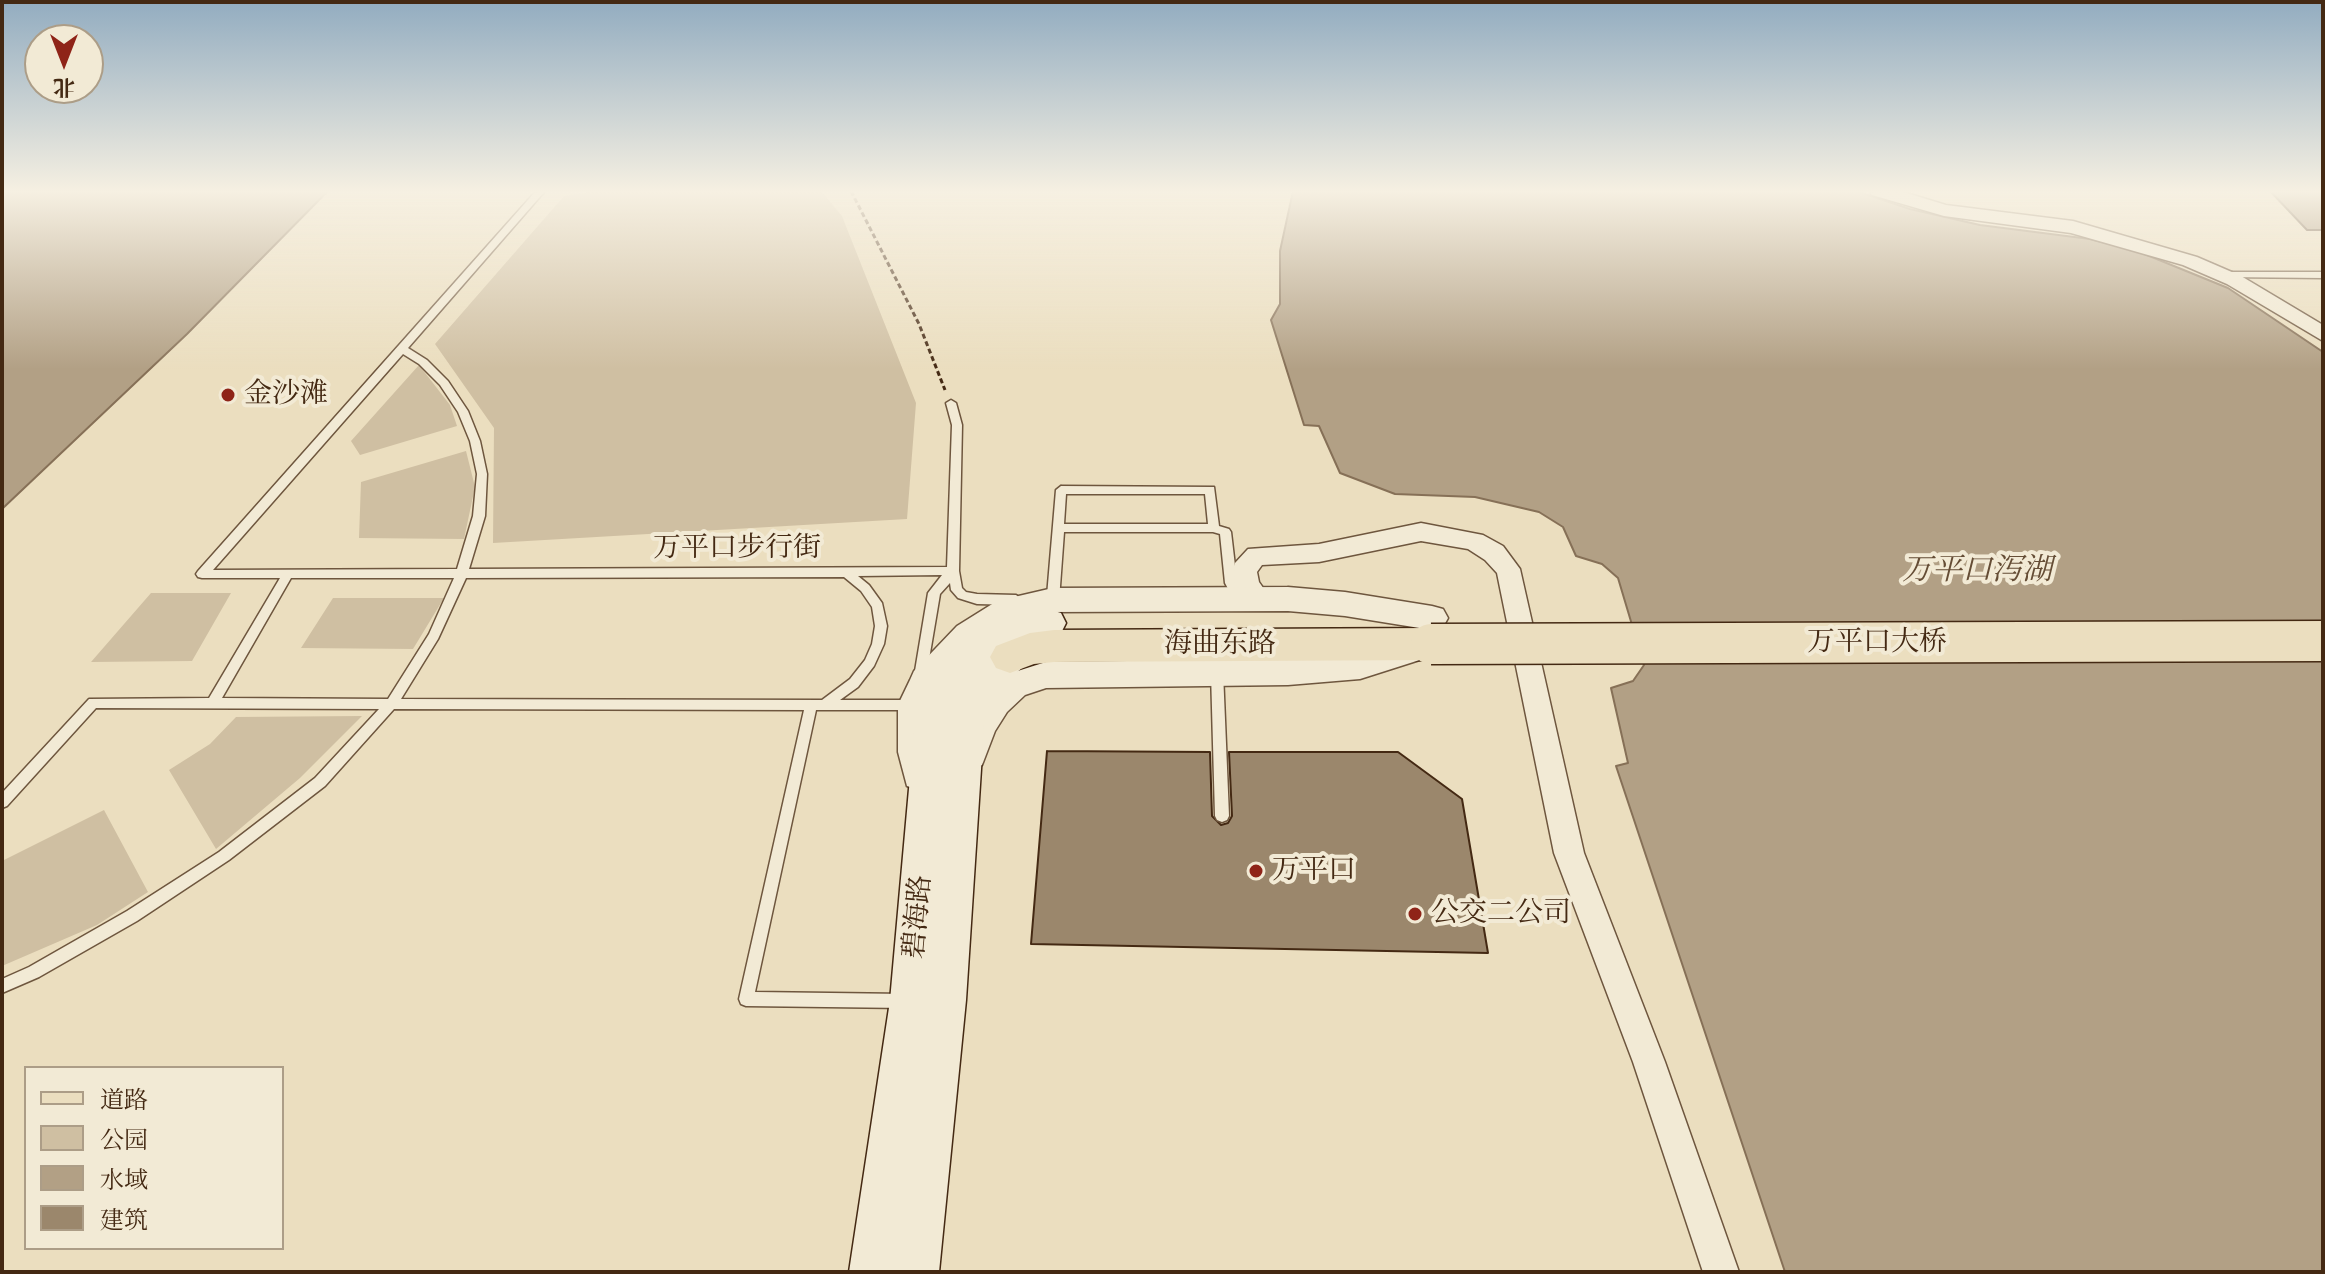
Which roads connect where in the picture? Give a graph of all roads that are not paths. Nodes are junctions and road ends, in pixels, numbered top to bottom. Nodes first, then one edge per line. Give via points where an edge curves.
1 (489, 250) edge
2 (2154, 250) edge
3 (2223, 275) junction
4 (2323, 275) edge
5 (2323, 334) edge
6 (402, 349) junction
7 (951, 403) road end
8 (1059, 528) junction
9 (1214, 528) junction
10 (953, 571) junction
11 (462, 573) junction
12 (838, 573) junction
13 (288, 574) junction
14 (1248, 599) junction
15 (1050, 612) junction
16 (2323, 615) edge
17 (1432, 631) junction
18 (2323, 641) edge
19 (1010, 657) joint
20 (1217, 672) junction
21 (213, 703) junction
22 (391, 704) junction
23 (818, 705) junction
24 (915, 705) junction
25 (962, 785) junction
26 (2, 802) edge
27 (1222, 816) dead end
28 (928, 817) junction
29 (2, 986) edge
30 (928, 1000) junction
31 (874, 1272) edge
32 (914, 1272) edge
33 (1721, 1272) edge

1 - 6 lane, 万平口步行街
2 - 3 street
3 - 4 lane
3 - 5 street
6 - 11 lane via 444,383 475,441 482,474 479,516
6 - 13 lane, 万平口步行街 via 202,574
7 - 10 lane via 957,425
8 - 9 lane
8 - 9 lane via 1061,490 1210,490
8 - 15 lane
9 - 14 lane via 1225,532 1231,583
10 - 12 lane
10 - 15 lane via 962,595
10 - 24 lane via 934,593
11 - 12 lane, 万平口步行街
11 - 13 lane, 万平口步行街
11 - 22 lane via 434,636
12 - 23 lane, 万平口步行街 via 865,588 878,606 881,626 870,663 854,683
13 - 21 lane
14 - 15 street
14 - 17 street via 1313,600
14 - 33 street via 1245,572 1257,556 1319,553 1421,532 1474,541 1508,569 1569,853
15 - 17 main road, 海曲东路
15 - 24 street via 1008,610 968,635 926,680
15 - 28 main road, 碧海路 via 977,651 946,684 933,733
16 - 17 main road, 万平口大桥
17 - 18 main road, 万平口大桥, bridge
17 - 19 main road, 海曲东路 via 1054,646
17 - 20 street via 1360,666
19 - 25 main road, 碧海路 via 988,675 969,704
20 - 25 street via 1046,675 1014,685 979,727
20 - 27 lane
21 - 22 lane
21 - 26 lane via 93,703
22 - 23 lane
22 - 29 lane via 320,782 224,856 132,916
23 - 24 lane
23 - 30 lane via 746,999
24 - 28 street via 915,752
25 - 30 main road, 碧海路
28 - 30 main road, 碧海路
30 - 31 main road, 碧海路
30 - 32 main road, 碧海路

